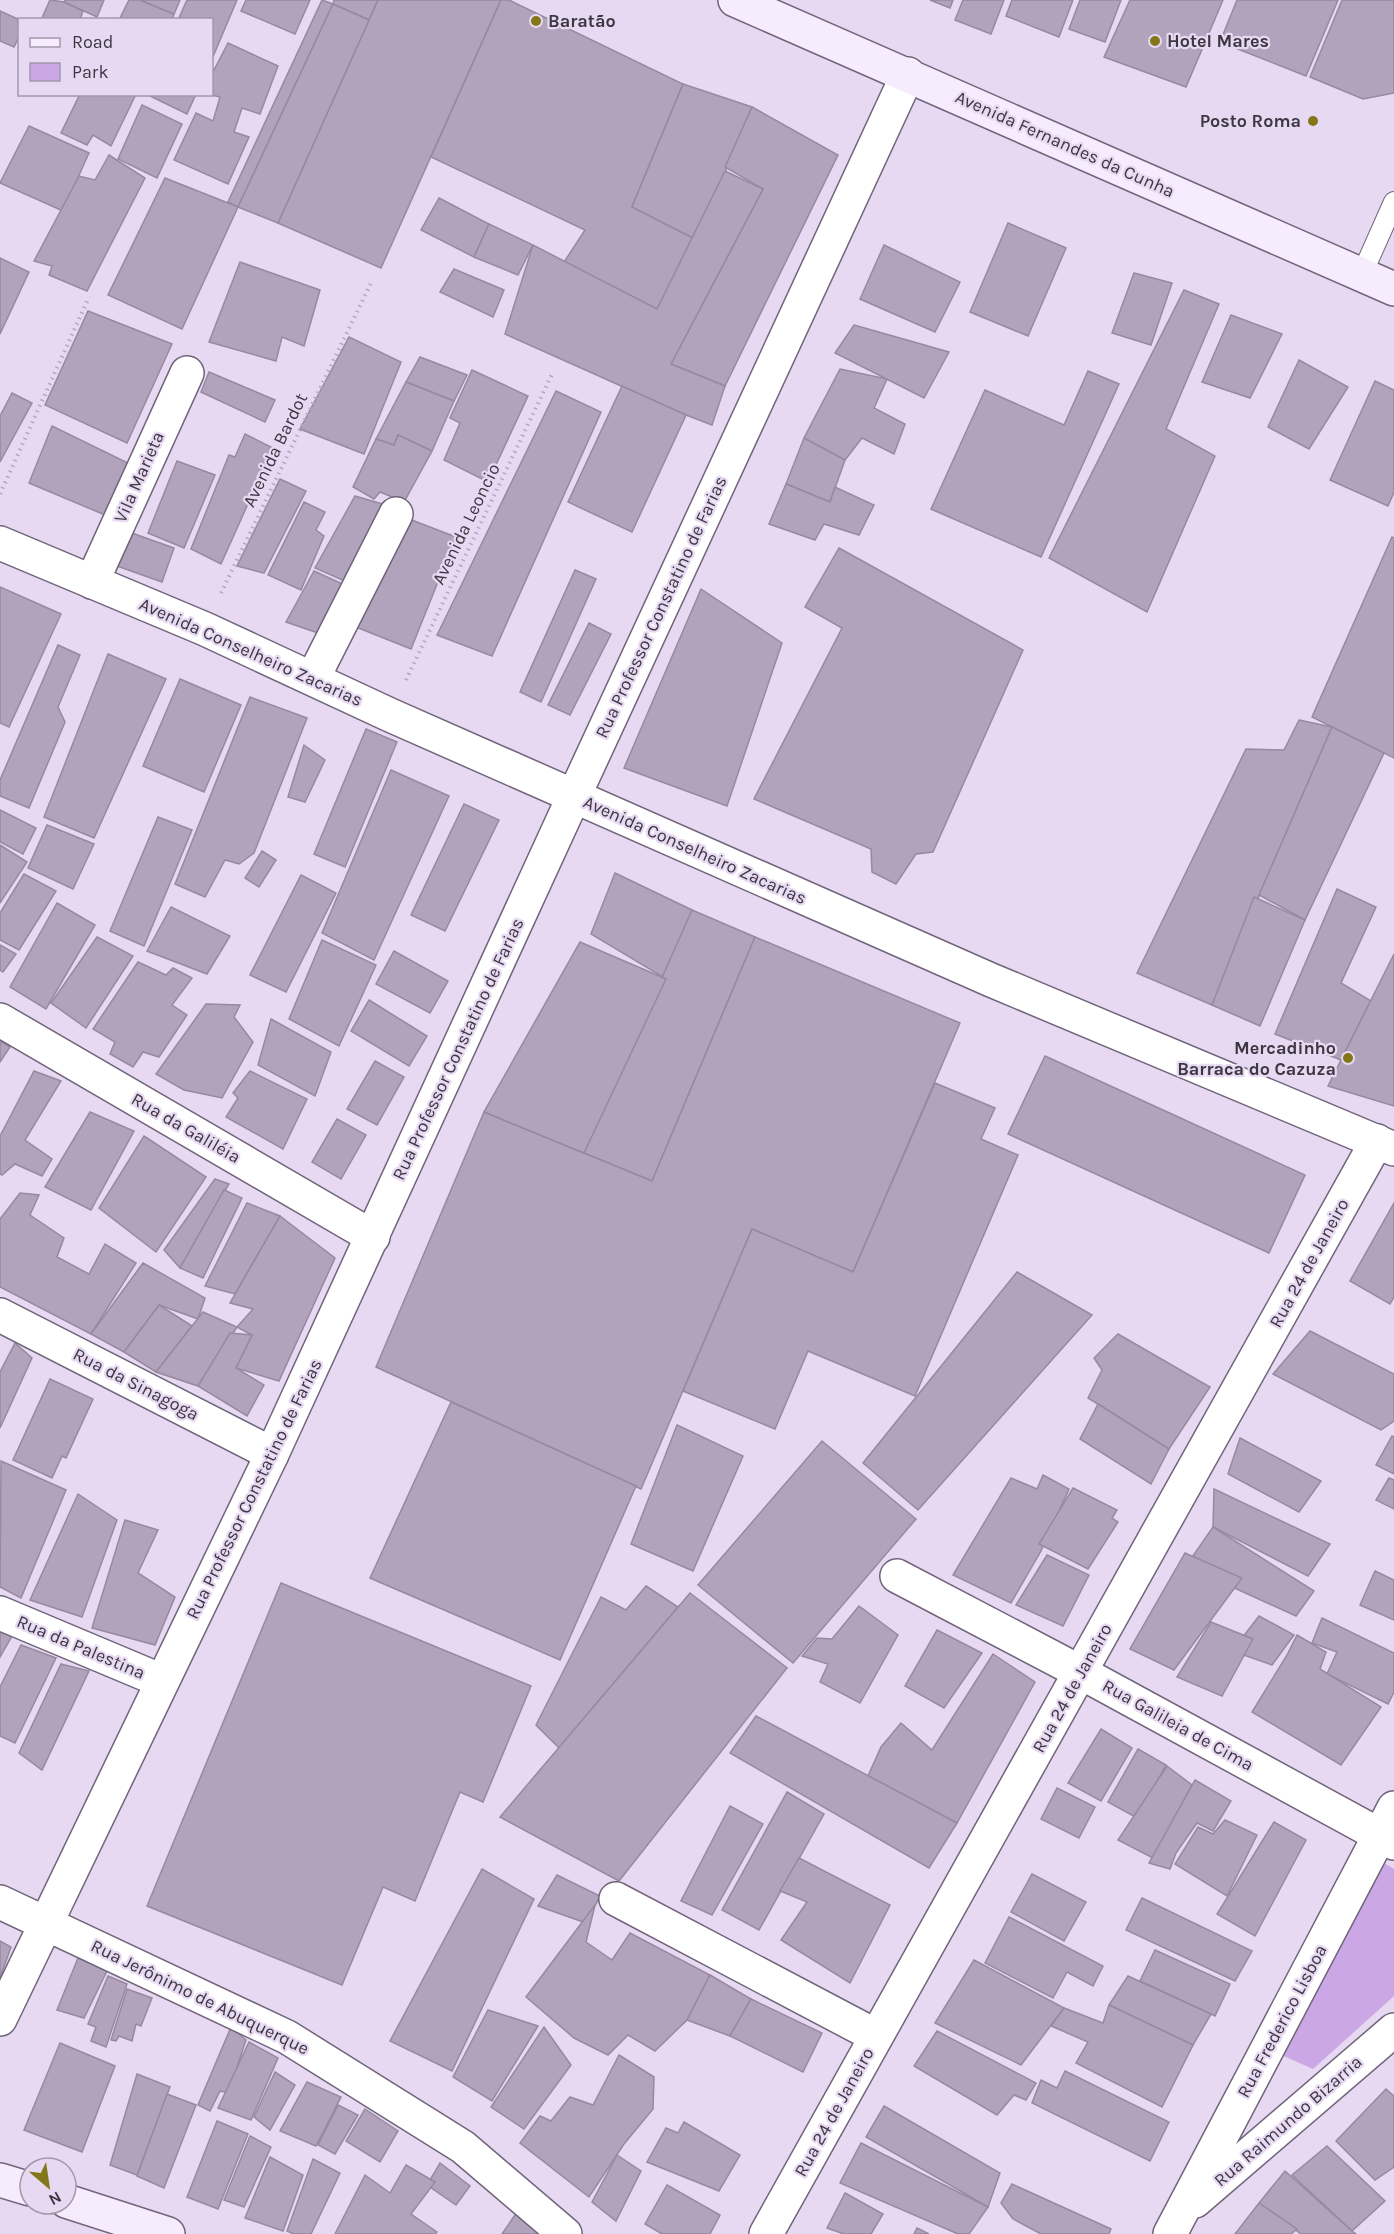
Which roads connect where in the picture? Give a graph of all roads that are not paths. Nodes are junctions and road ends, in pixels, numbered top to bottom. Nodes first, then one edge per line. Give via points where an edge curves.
1 (735, 0) edge
2 (908, 74) junction
3 (1394, 202) edge
4 (1362, 274) junction
5 (1394, 289) edge
6 (187, 373) dead end
7 (396, 514) dead end
8 (0, 543) edge
9 (92, 582) junction
10 (313, 678) junction
11 (573, 796) junction
12 (0, 1020) edge
13 (1385, 1145) edge
14 (373, 1236) junction
15 (0, 1315) edge
16 (272, 1454) junction
17 (897, 1576) dead end
18 (0, 1614) edge
19 (1080, 1672) junction
20 (162, 1681) junction
21 (1389, 1829) edge
22 (616, 1899) dead end
23 (0, 1902) edge
24 (45, 1923) junction
25 (0, 2019) edge
26 (1394, 2030) edge
27 (876, 2036) junction
28 (0, 2180) edge
29 (18, 2186) edge
30 (78, 2205) edge
31 (1176, 2223) edge
32 (168, 2234) edge
33 (565, 2234) edge
34 (766, 2234) edge

1 - 2 main road, Avenida Fernandes da Cunha
2 - 4 main road, Avenida Fernandes da Cunha
2 - 11 street, Rua Professor Constatino de Farias
3 - 4 lane
4 - 5 main road, Avenida Fernandes da Cunha
6 - 9 street, Vila Marieta
7 - 10 street
8 - 9 street, Avenida Conselheiro Zacarias
9 - 10 street, Avenida Conselheiro Zacarias
10 - 11 street, Avenida Conselheiro Zacarias
11 - 13 street, Avenida Conselheiro Zacarias via 991,980
11 - 14 street, Rua Professor Constatino de Farias
12 - 14 street, Rua da Galiléia
13 - 19 street, Rua 24 de Janeiro
14 - 16 street, Rua Professor Constatino de Farias
15 - 16 street, Rua da Sinagoga
16 - 20 street, Rua Professor Constatino de Farias
17 - 19 street, Rua Galileia de Cima
18 - 20 street, Rua da Palestina
19 - 21 street, Rua Galileia de Cima
19 - 27 street, Rua 24 de Janeiro
20 - 24 street, Rua Professor Constatino de Farias
21 - 31 street, Rua Frederico Lisboa
22 - 27 street
23 - 24 street, Rua Jerônimo de Abuquerque
24 - 25 street, Rua Professor Constatino de Farias
24 - 33 street, Rua Jerônimo de Abuquerque via 287,2037 464,2147
26 - 31 street, Rua Raimundo Bizarria
27 - 34 street, Rua 24 de Janeiro
28 - 29 main road
30 - 32 main road

